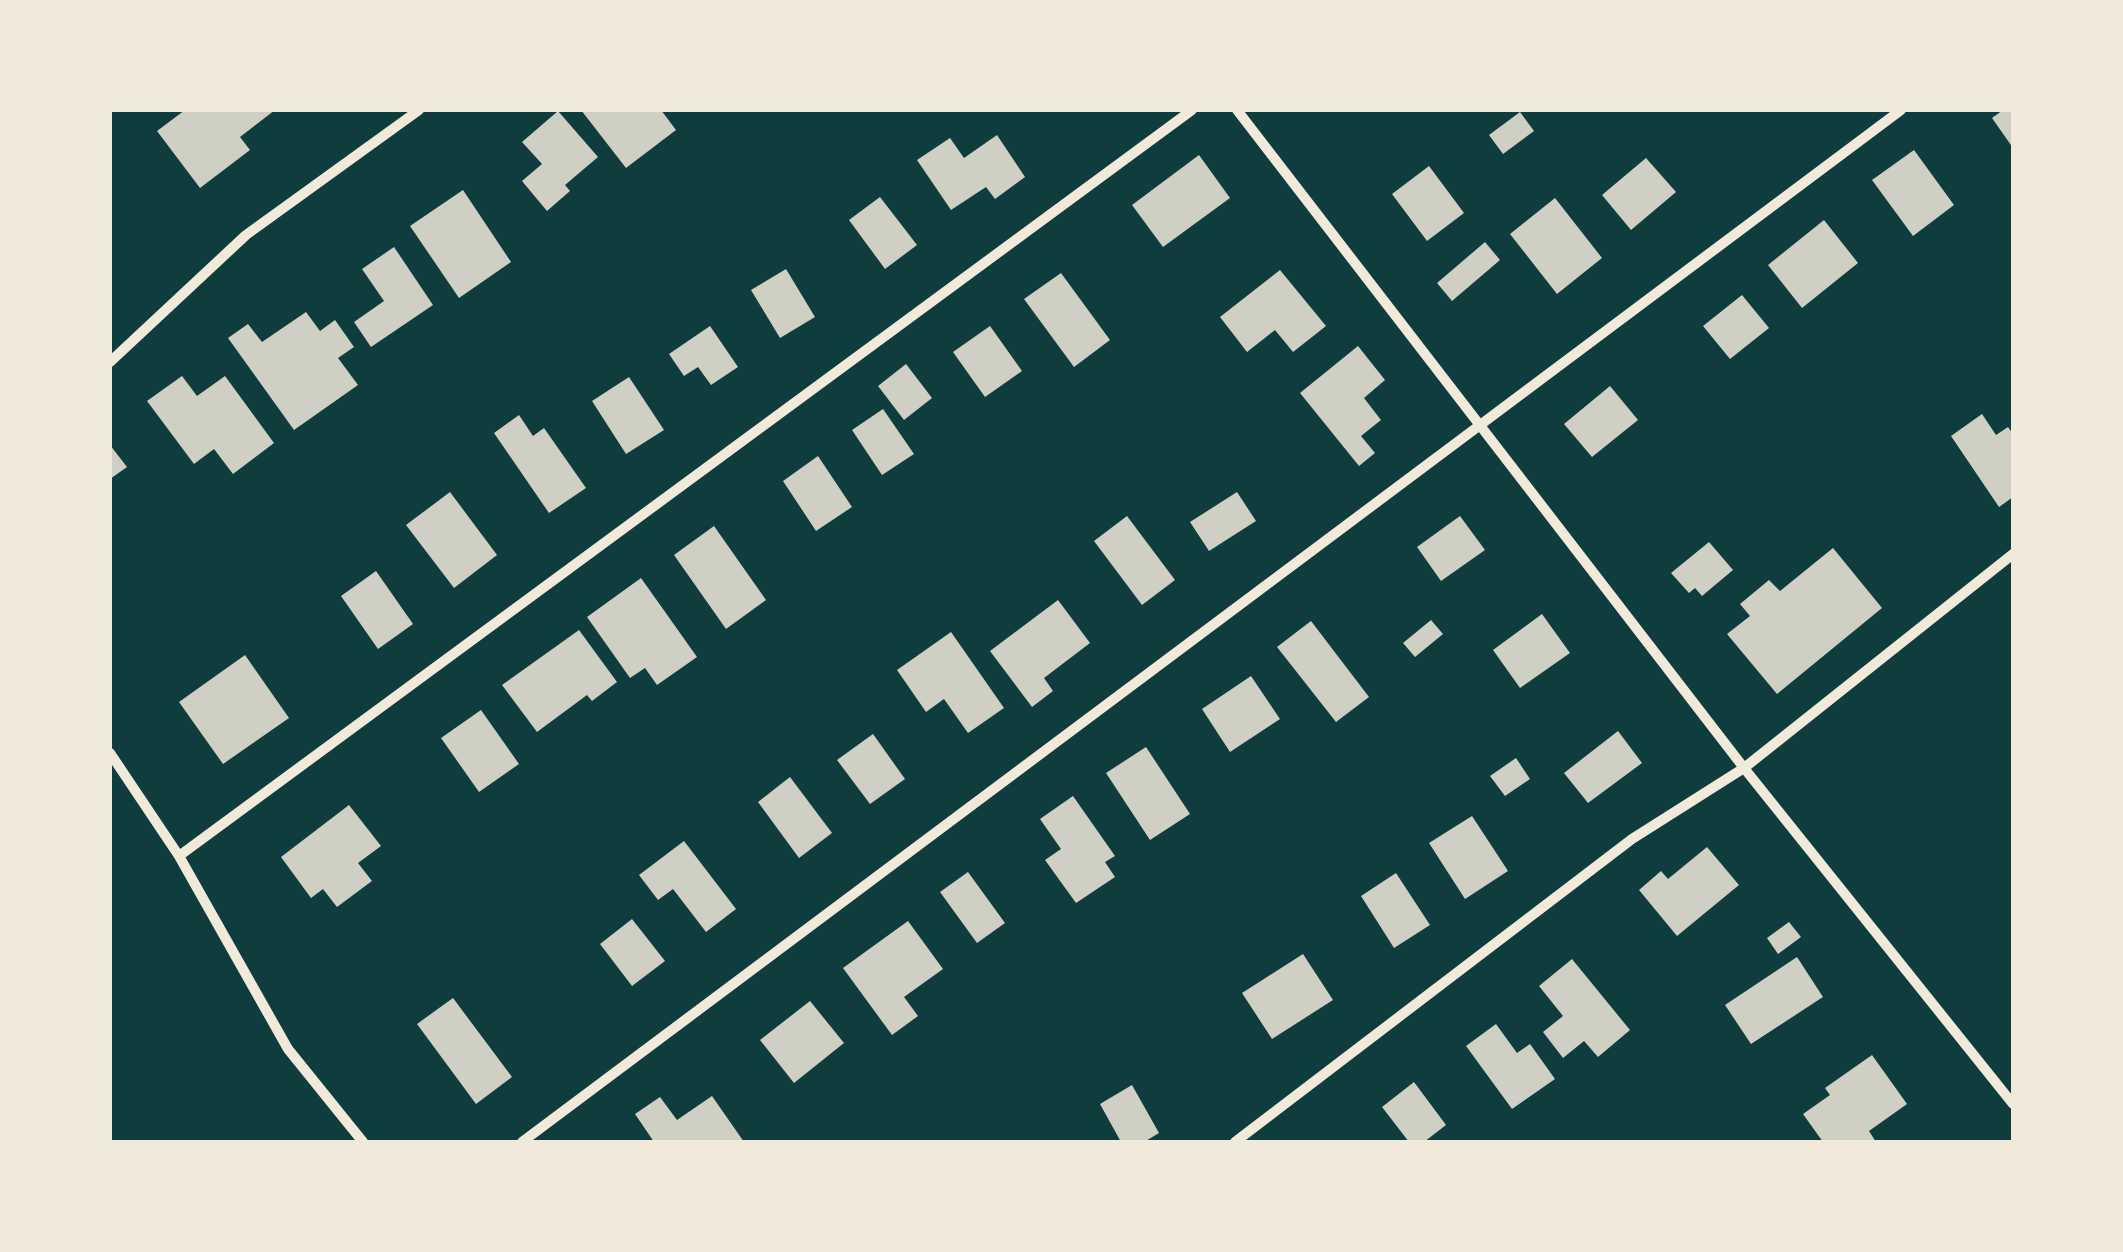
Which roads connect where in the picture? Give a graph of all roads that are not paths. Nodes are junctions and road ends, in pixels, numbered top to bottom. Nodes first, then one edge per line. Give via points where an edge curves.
1 (419, 110) edge
2 (1192, 110) edge
3 (1237, 110) edge
4 (1900, 110) edge
5 (110, 362) edge
6 (1484, 426) junction
7 (2013, 554) edge
8 (110, 753) edge
9 (1744, 768) junction
10 (178, 856) junction
11 (2013, 1104) edge
12 (362, 1142) edge
13 (522, 1142) edge
14 (1235, 1142) edge

1 - 5 street via 246,235
2 - 10 street
3 - 6 street
4 - 6 street
6 - 9 street
6 - 13 street
7 - 9 street
8 - 10 street
9 - 11 street
9 - 14 street via 1632,838
10 - 12 street via 288,1049

